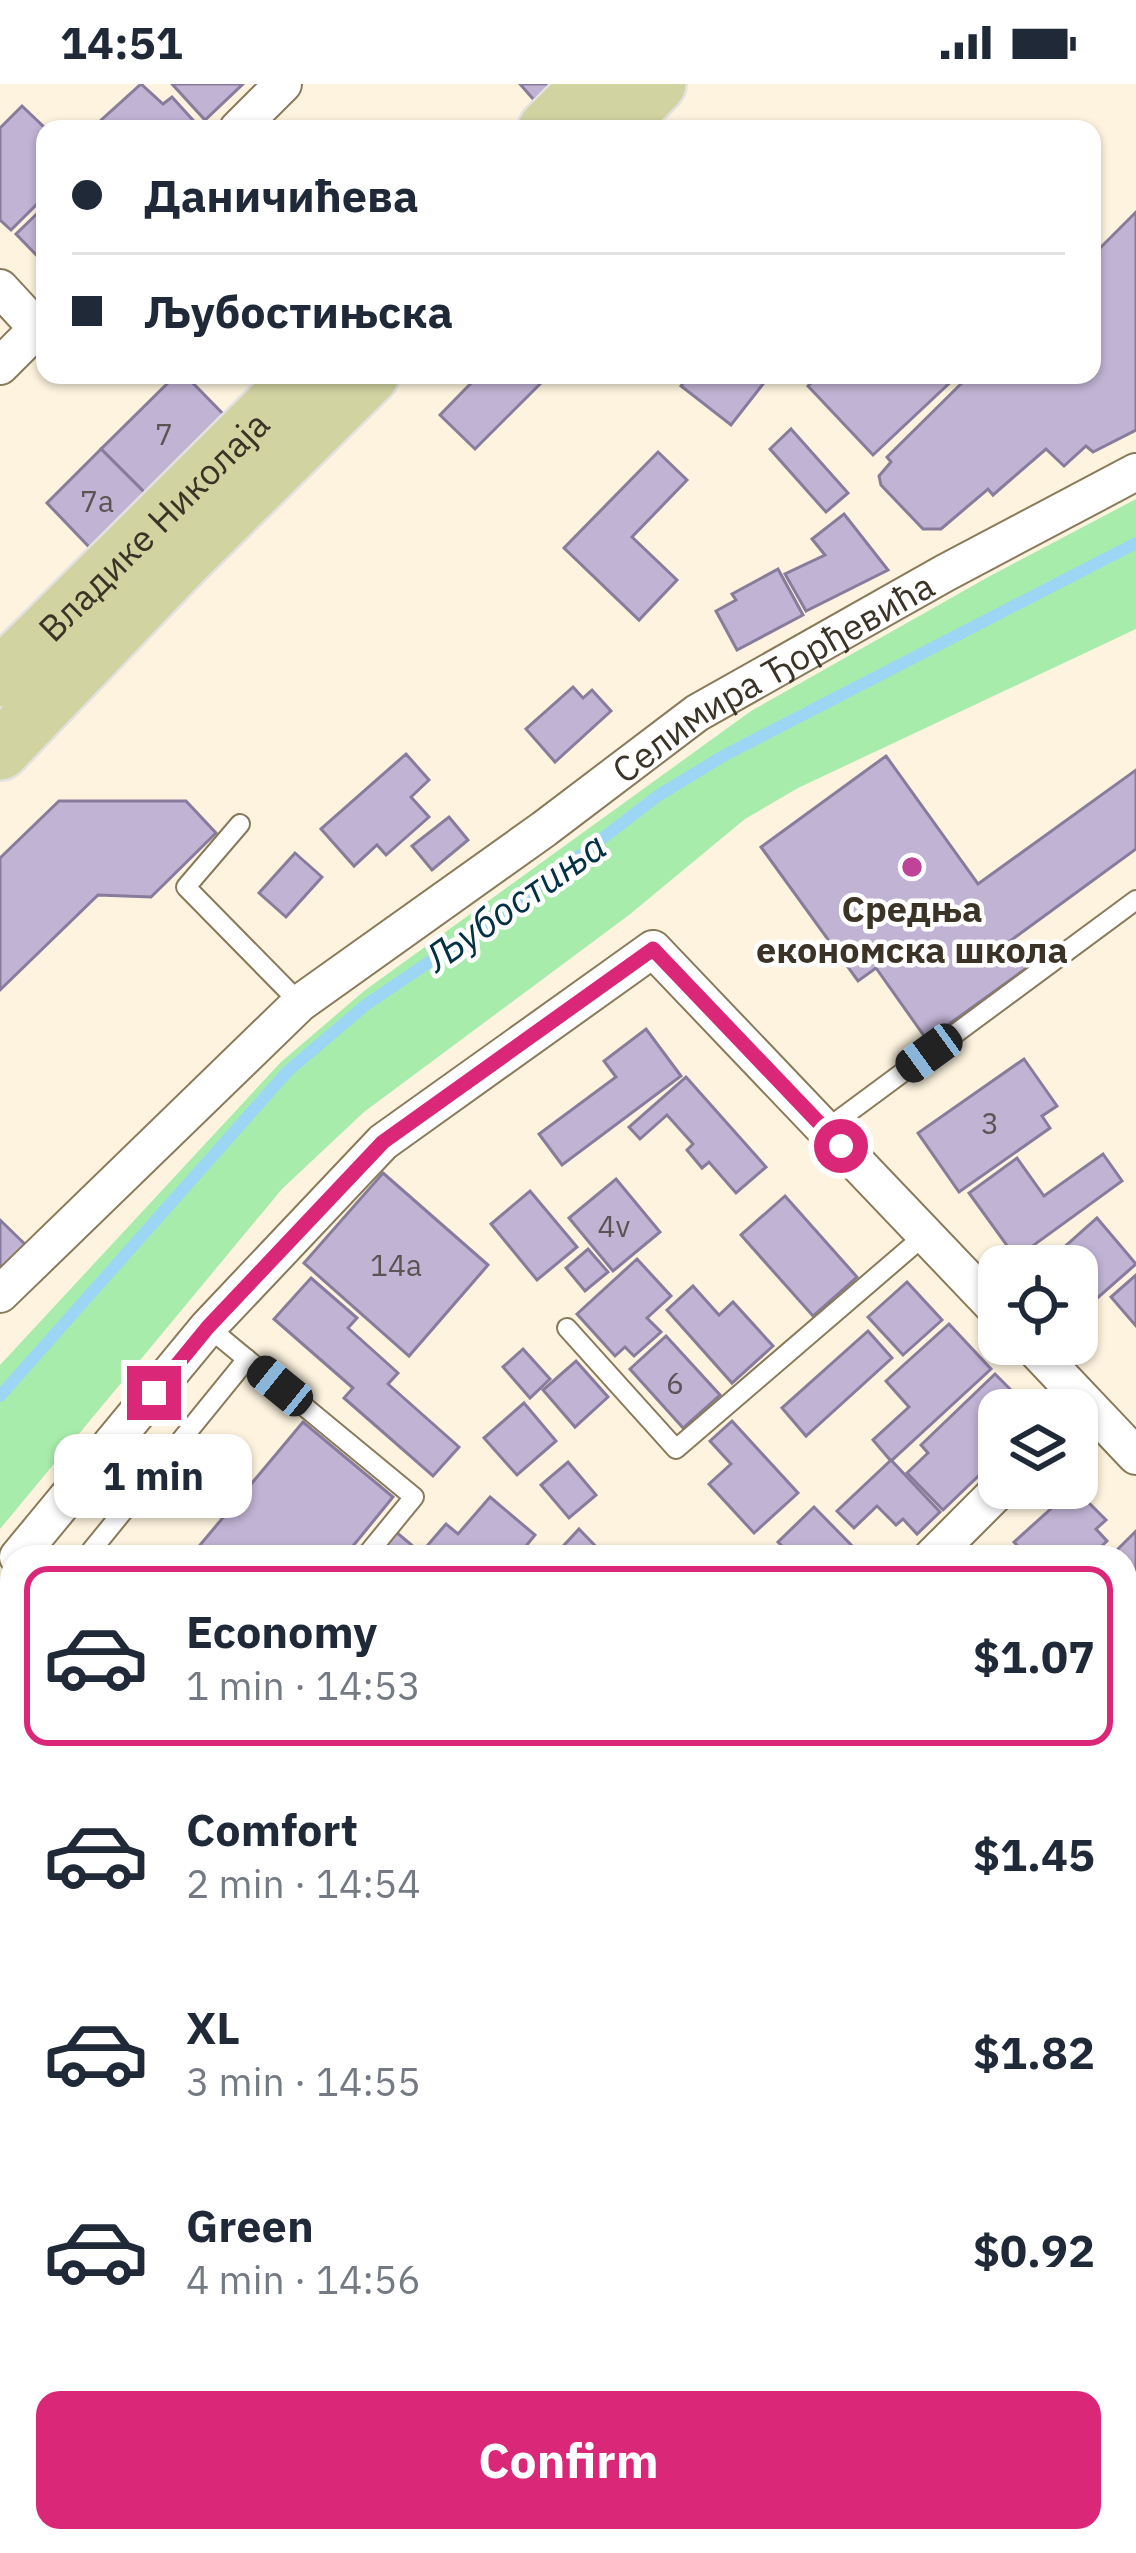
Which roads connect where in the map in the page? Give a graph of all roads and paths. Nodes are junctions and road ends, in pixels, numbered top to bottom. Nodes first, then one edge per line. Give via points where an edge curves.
1 (283, 84) edge
2 (592, 84) edge
3 (657, 84) edge
4 (247, 120) edge
5 (556, 120) edge
6 (622, 120) edge
7 (0, 288) edge
8 (36, 320) edge
9 (36, 329) edge
10 (0, 366) edge
11 (295, 384) edge
12 (361, 384) edge
13 (1136, 472) edge
14 (0, 678) edge
15 (0, 751) edge
16 (240, 824) dead end
17 (1136, 900) edge
18 (300, 1003) junction
19 (825, 1130) junction
20 (925, 1235) junction
21 (978, 1290) edge
22 (0, 1294) edge
23 (208, 1327) junction
24 (567, 1328) dead end
25 (247, 1359) junction
26 (1047, 1365) edge
27 (1067, 1389) edge
28 (1098, 1422) edge
29 (1136, 1456) edge
30 (980, 1509) edge
31 (28, 1545) edge
32 (96, 1545) edge
33 (375, 1545) edge
34 (944, 1545) edge

1 - 4 street
2 - 5 main road
3 - 6 main road
7 - 8 street
9 - 10 street
11 - 14 main road, Владике Николаја
12 - 15 main road
13 - 18 street, Селимира Ђорђевића via 697,713
16 - 18 lane via 186,886
17 - 19 lane
18 - 22 street, Селимира Ђорђевића
19 - 20 street
19 - 23 street via 653,949 383,1142
20 - 21 street
20 - 24 lane via 676,1449
23 - 25 lane
23 - 31 street
25 - 32 lane
25 - 33 lane via 414,1497
26 - 27 street
28 - 29 street
30 - 34 street

